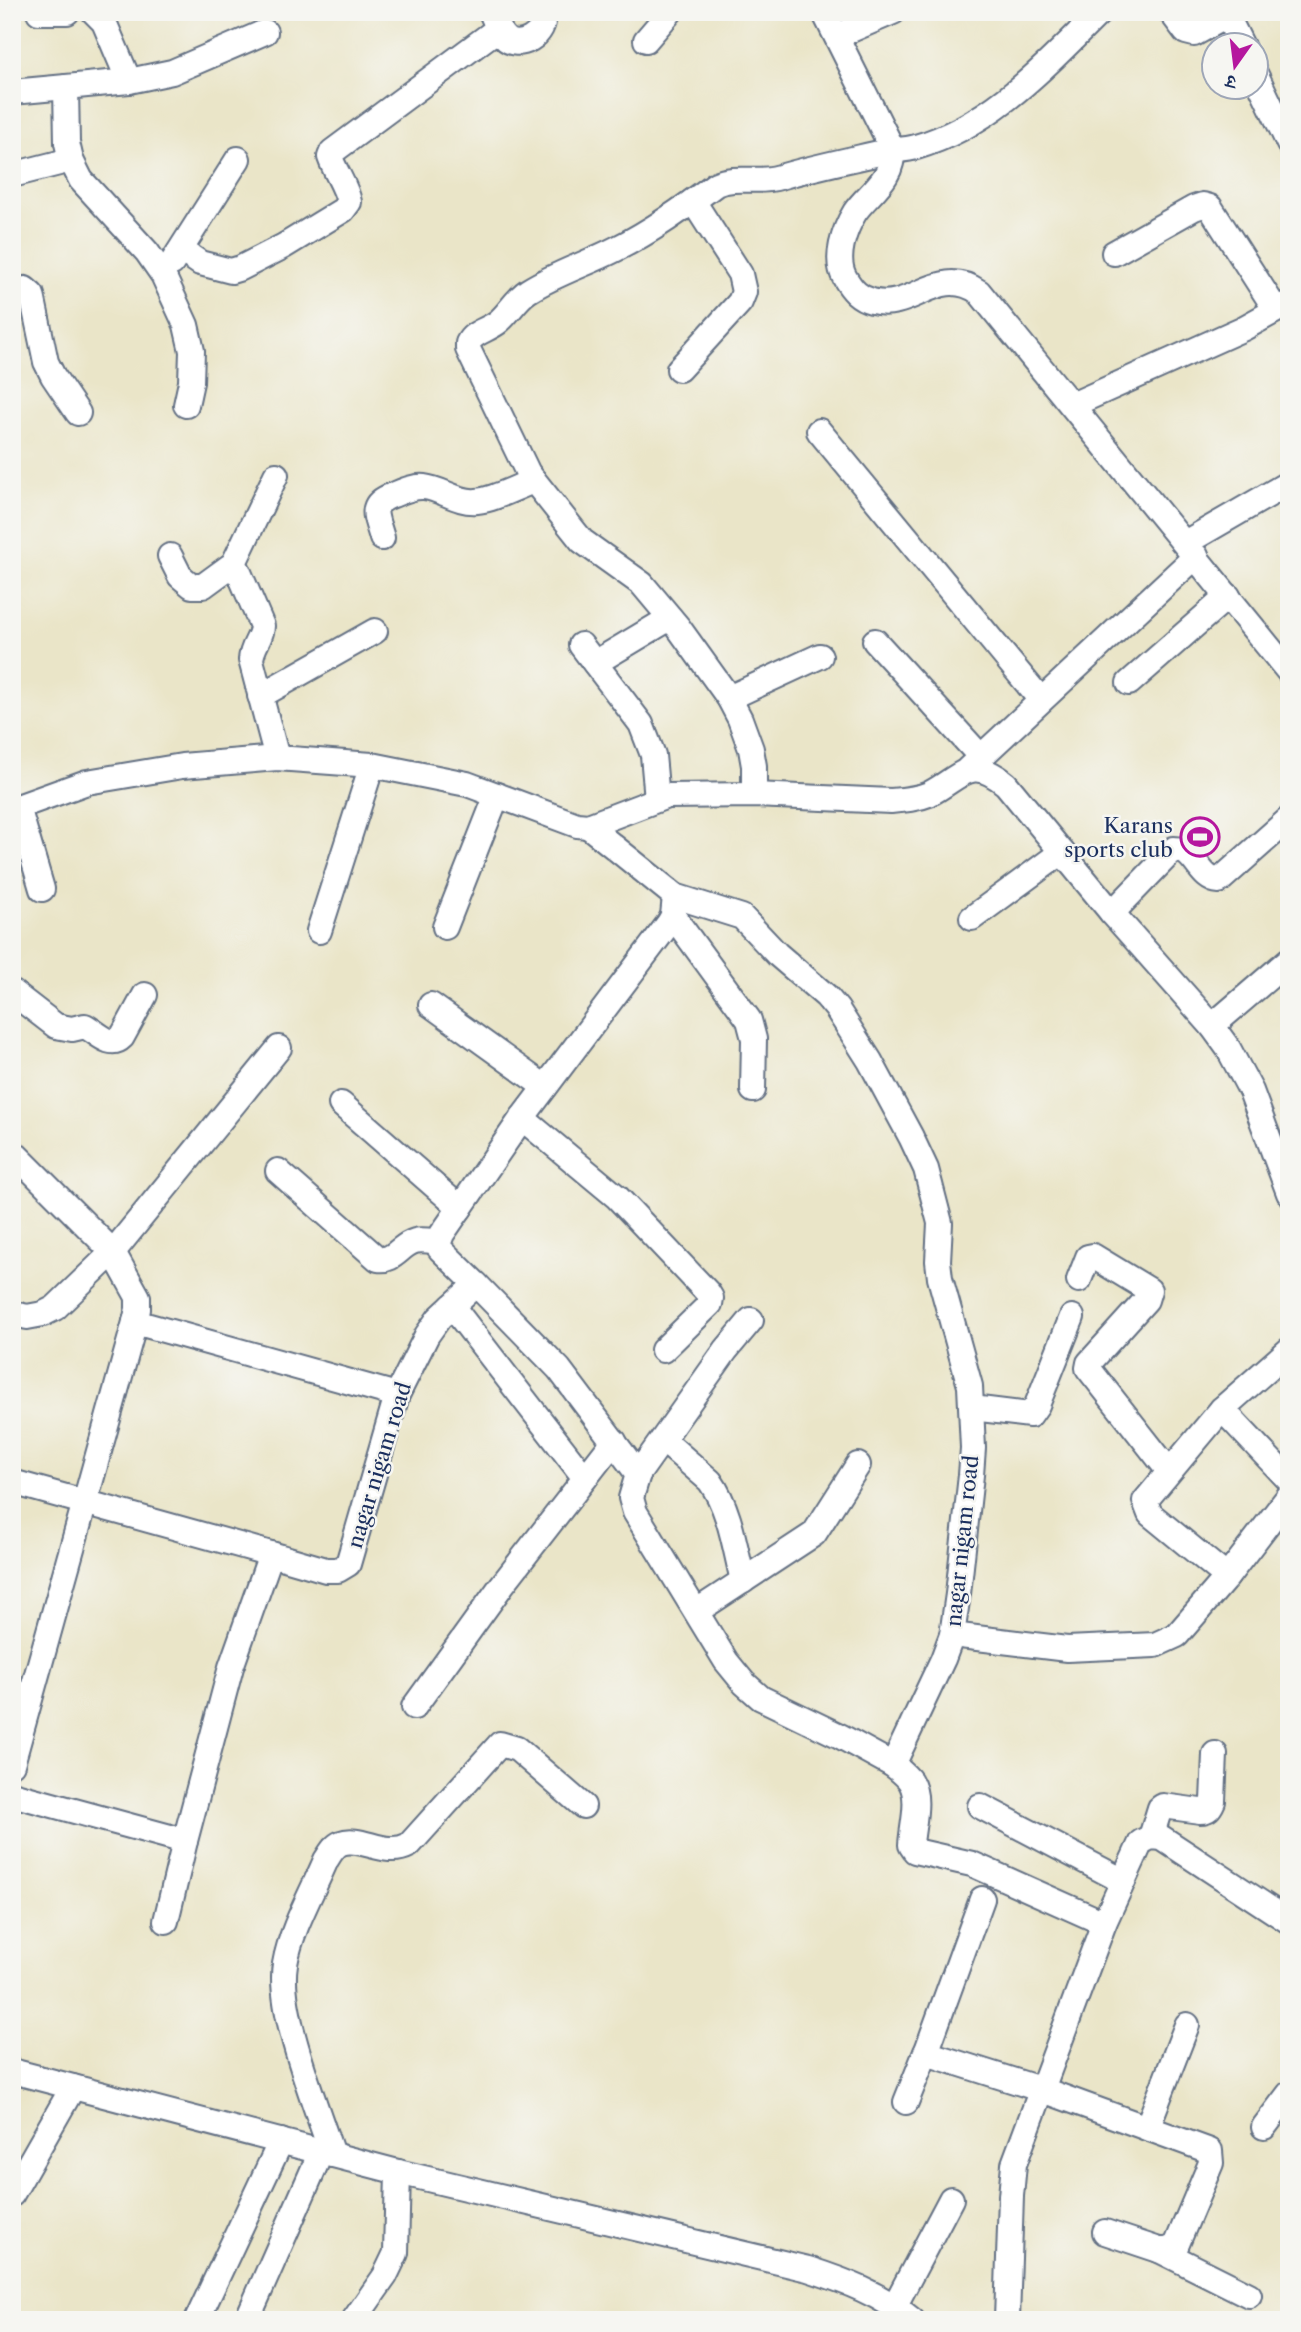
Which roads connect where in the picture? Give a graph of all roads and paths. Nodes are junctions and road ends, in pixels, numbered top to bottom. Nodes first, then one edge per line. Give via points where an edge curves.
1 (39, 12) edge
2 (68, 12) edge
3 (94, 12) edge
4 (543, 12) edge
5 (670, 12) edge
6 (824, 12) edge
7 (893, 12) edge
8 (1100, 12) edge
9 (1171, 12) edge
10 (1230, 14) edge
11 (495, 20) edge
12 (265, 32) dead end
13 (1236, 32) edge
14 (837, 36) junction
15 (646, 40) dead end
16 (129, 81) junction
17 (66, 87) junction
18 (12, 92) edge
19 (1268, 102) edge
20 (1289, 144) edge
21 (893, 150) junction
22 (238, 159) dead end
23 (71, 160) junction
24 (12, 175) edge
25 (694, 201) junction
26 (181, 250) junction
27 (1114, 253) dead end
28 (163, 275) junction
29 (12, 294) edge
30 (1283, 307) edge
31 (679, 369) dead end
32 (186, 405) dead end
33 (1072, 405) junction
34 (78, 413) dead end
35 (819, 431) dead end
36 (276, 475) dead end
37 (534, 481) junction
38 (1289, 483) edge
39 (382, 538) dead end
40 (1191, 550) junction
41 (170, 556) dead end
42 (233, 565) junction
43 (1228, 596) junction
44 (670, 618) junction
45 (375, 631) dead end
46 (875, 641) dead end
47 (820, 656) dead end
48 (1289, 672) edge
49 (1129, 683) dead end
50 (260, 696) junction
51 (729, 698) junction
52 (1041, 701) junction
53 (277, 758) junction
54 (975, 763) junction
55 (372, 765) junction
56 (497, 795) junction
57 (754, 795) junction
58 (657, 799) junction
59 (15, 808) edge
60 (1289, 819) edge
61 (588, 826) junction
62 (1062, 852) junction
63 (43, 889) dead end
64 (674, 906) junction
65 (1112, 913) junction
66 (972, 918) dead end
67 (445, 927) dead end
68 (319, 931) dead end
69 (1289, 960) edge
70 (12, 992) edge
71 (145, 995) dead end
72 (431, 1005) dead end
73 (1212, 1026) junction
74 (279, 1048) dead end
75 (545, 1087) junction
76 (753, 1090) dead end
77 (341, 1104) dead end
78 (522, 1118) junction
79 (12, 1151) edge
80 (278, 1171) dead end
81 (1289, 1193) edge
82 (460, 1208) junction
83 (439, 1242) junction
84 (113, 1252) junction
85 (1080, 1280) dead end
86 (476, 1284) junction
87 (452, 1306) junction
88 (12, 1313) edge
89 (1072, 1317) dead end
90 (751, 1320) dead end
91 (135, 1322) junction
92 (663, 1350) dead end
93 (1289, 1350) edge
94 (397, 1395) junction
95 (972, 1408) junction
96 (1222, 1409) junction
97 (663, 1440) junction
98 (614, 1441) junction
99 (858, 1465) dead end
100 (1169, 1471) junction
101 (638, 1474) junction
102 (585, 1478) junction
103 (1289, 1480) edge
104 (12, 1482) edge
105 (1289, 1496) edge
106 (85, 1501) junction
107 (271, 1555) junction
108 (1227, 1577) junction
109 (743, 1581) junction
110 (697, 1611) junction
111 (952, 1635) junction
112 (414, 1707) dead end
113 (1214, 1754) dead end
114 (12, 1763) edge
115 (893, 1765) junction
116 (12, 1794) edge
117 (583, 1806) dead end
118 (980, 1806) dead end
119 (1151, 1837) junction
120 (185, 1841) junction
121 (1123, 1881) junction
122 (982, 1899) dead end
123 (1288, 1920) edge
124 (166, 1921) dead end
125 (1104, 1923) junction
126 (1187, 2025) dead end
127 (926, 2052) junction
128 (12, 2071) edge
129 (73, 2087) junction
130 (1043, 2090) junction
131 (1289, 2094) edge
132 (906, 2102) dead end
133 (1264, 2127) dead end
134 (1147, 2128) junction
135 (281, 2141) junction
136 (327, 2153) junction
137 (398, 2172) junction
138 (12, 2194) edge
139 (951, 2199) dead end
140 (1105, 2232) dead end
141 (1159, 2250) junction
142 (1249, 2295) dead end
143 (903, 2313) edge
144 (197, 2320) edge
145 (247, 2320) edge
146 (354, 2320) edge
147 (1007, 2320) edge

1 - 2 street
3 - 16 street via 104,22
4 - 11 street via 545,21 539,33 520,43 503,37
5 - 15 street
6 - 14 street
7 - 14 street
8 - 21 street via 984,116 944,137
9 - 10 street via 1186,32 1194,34
10 - 13 street
11 - 26 street via 332,152 332,165 348,195 343,211 231,271 201,263
12 - 16 street via 173,72
14 - 21 street
16 - 17 street
17 - 18 street
17 - 23 street
19 - 20 street
21 - 25 street via 775,179 726,180
21 - 33 street via 886,177 856,212 839,254 842,272 853,291 879,303 948,282 970,286
22 - 26 street
23 - 24 street
23 - 28 street via 80,180 147,251
25 - 31 street via 740,274 744,292
25 - 37 street via 617,249 529,290 496,323 470,338 468,349
26 - 28 street
27 - 30 street via 1194,208 1210,207
28 - 32 street via 191,339
29 - 34 street via 25,289 32,295 46,362
30 - 33 street
33 - 40 street
35 - 52 street
36 - 42 street
37 - 39 street via 478,501 418,487 382,499 375,508
37 - 44 street via 582,541 642,584
38 - 40 street
40 - 43 street
40 - 52 street
41 - 42 street via 186,582 198,588
42 - 50 street via 262,626 251,660
43 - 48 street
43 - 49 street
44 - 51 street
44 - 58 street via 588,654 641,724 653,755
45 - 50 street
46 - 54 street
47 - 51 street
50 - 53 street
51 - 57 street via 751,750
52 - 54 street
53 - 55 street
53 - 59 street via 182,766 87,782
54 - 57 street via 909,800
54 - 62 street via 1006,784
55 - 56 street via 467,784
55 - 68 street
56 - 61 street via 568,824
56 - 67 street
57 - 58 street
58 - 61 street
59 - 63 street
60 - 65 street via 1219,881 1210,879 1188,853 1174,849
61 - 64 street, nagar nigam road
62 - 65 street
62 - 66 street
64 - 75 street
64 - 76 street via 749,1020 754,1039
64 - 95 street, nagar nigam road via 735,914 750,923 777,954 826,996 870,1061 926,1169 940,1223 940,1278
65 - 73 street
69 - 73 street
70 - 71 street via 56,1026 85,1026 114,1042 122,1037
72 - 75 street
73 - 81 street via 1251,1091
74 - 84 street
75 - 78 street
77 - 82 street
78 - 82 street
78 - 92 street via 617,1197 709,1293 710,1304
79 - 84 street
80 - 83 street via 378,1259 390,1258 411,1242
82 - 83 street
83 - 86 street via 446,1256
84 - 88 street via 55,1308 27,1317
84 - 91 street via 138,1297
85 - 100 street via 1088,1257 1093,1256 1149,1290 1146,1300 1088,1368
86 - 87 street, nagar nigam road
86 - 98 street via 559,1369
87 - 94 street, nagar nigam road via 426,1335
87 - 102 street
89 - 95 street via 1030,1415
90 - 97 street
91 - 94 street
91 - 106 street
93 - 96 street
94 - 107 street, nagar nigam road via 348,1564 326,1570
95 - 111 street, nagar nigam road via 971,1475
96 - 100 street
96 - 103 street
97 - 101 street
97 - 109 street via 715,1488
98 - 101 street
98 - 102 street
99 - 109 street via 814,1534
100 - 108 street via 1148,1495 1146,1508
101 - 110 street via 632,1506
102 - 112 street
104 - 106 street
105 - 108 street
106 - 107 street
106 - 114 street
107 - 120 street via 227,1678
108 - 111 street via 1177,1635 1155,1645 1067,1649
109 - 110 street
110 - 115 street via 726,1661 761,1698
111 - 115 street, nagar nigam road
113 - 119 street via 1210,1808 1163,1806
115 - 125 street via 914,1789 911,1845 915,1851 972,1864
116 - 120 street
117 - 136 street via 517,1749 500,1744 409,1844 392,1850 349,1842 334,1849 290,1945 284,1986
118 - 121 street
119 - 121 street via 1141,1842
119 - 123 street via 1162,1838
120 - 124 street
121 - 125 street
122 - 127 street
125 - 130 street
126 - 134 street
127 - 130 street
127 - 132 street
128 - 129 street
129 - 135 street
129 - 138 street
130 - 134 street
130 - 147 street via 1014,2164
131 - 133 street
134 - 141 street via 1210,2151 1212,2157 1176,2246
135 - 136 street
135 - 144 street
136 - 137 street
136 - 145 street
137 - 143 street via 808,2269 844,2280
137 - 146 street via 396,2253
139 - 143 street
140 - 141 street
141 - 142 street

